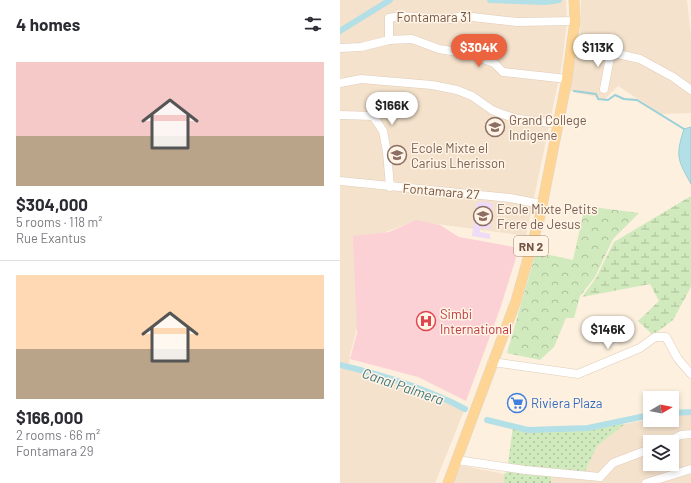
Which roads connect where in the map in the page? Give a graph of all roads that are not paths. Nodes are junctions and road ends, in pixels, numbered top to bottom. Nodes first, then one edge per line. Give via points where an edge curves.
1 (574, 0) edge
2 (575, 21) junction
3 (390, 40) junction
4 (572, 44) junction
5 (340, 48) edge
6 (611, 52) junction
7 (567, 79) junction
8 (340, 83) edge
9 (604, 88) dead end
10 (691, 90) edge
11 (341, 115) edge
12 (559, 124) junction
13 (340, 181) edge
14 (390, 186) junction
15 (541, 204) junction
16 (492, 362) junction
17 (691, 374) edge
18 (691, 434) edge
19 (679, 436) edge
20 (643, 452) edge
21 (457, 460) junction
22 (691, 469) edge
23 (600, 480) edge
24 (448, 483) edge
25 (646, 483) edge

1 - 2 main road, RN 2
2 - 3 street, Fontamara 31 via 517,22 463,16 449,19 400,16 389,18
2 - 4 main road, RN 2
3 - 5 street, Fontamara 31 via 362,47
3 - 7 street via 412,38 439,49 470,54 494,64 503,72
4 - 6 street
4 - 7 main road, RN 2
6 - 9 street
6 - 10 street via 640,59
7 - 12 main road, RN 2
8 - 12 street via 360,79 457,90 502,114 518,119
11 - 14 street via 373,116 383,131
12 - 15 main road, RN 2
13 - 14 street, Fontamara 27
14 - 15 street, Fontamara 27 via 510,198
15 - 16 main road, RN 2 via 540,216 516,301
16 - 17 street via 578,374 640,348 655,337 666,337 678,359
16 - 21 main road, RN 2
18 - 19 street
20 - 23 street via 613,463
21 - 23 street
21 - 24 main road, RN 2
22 - 25 street

